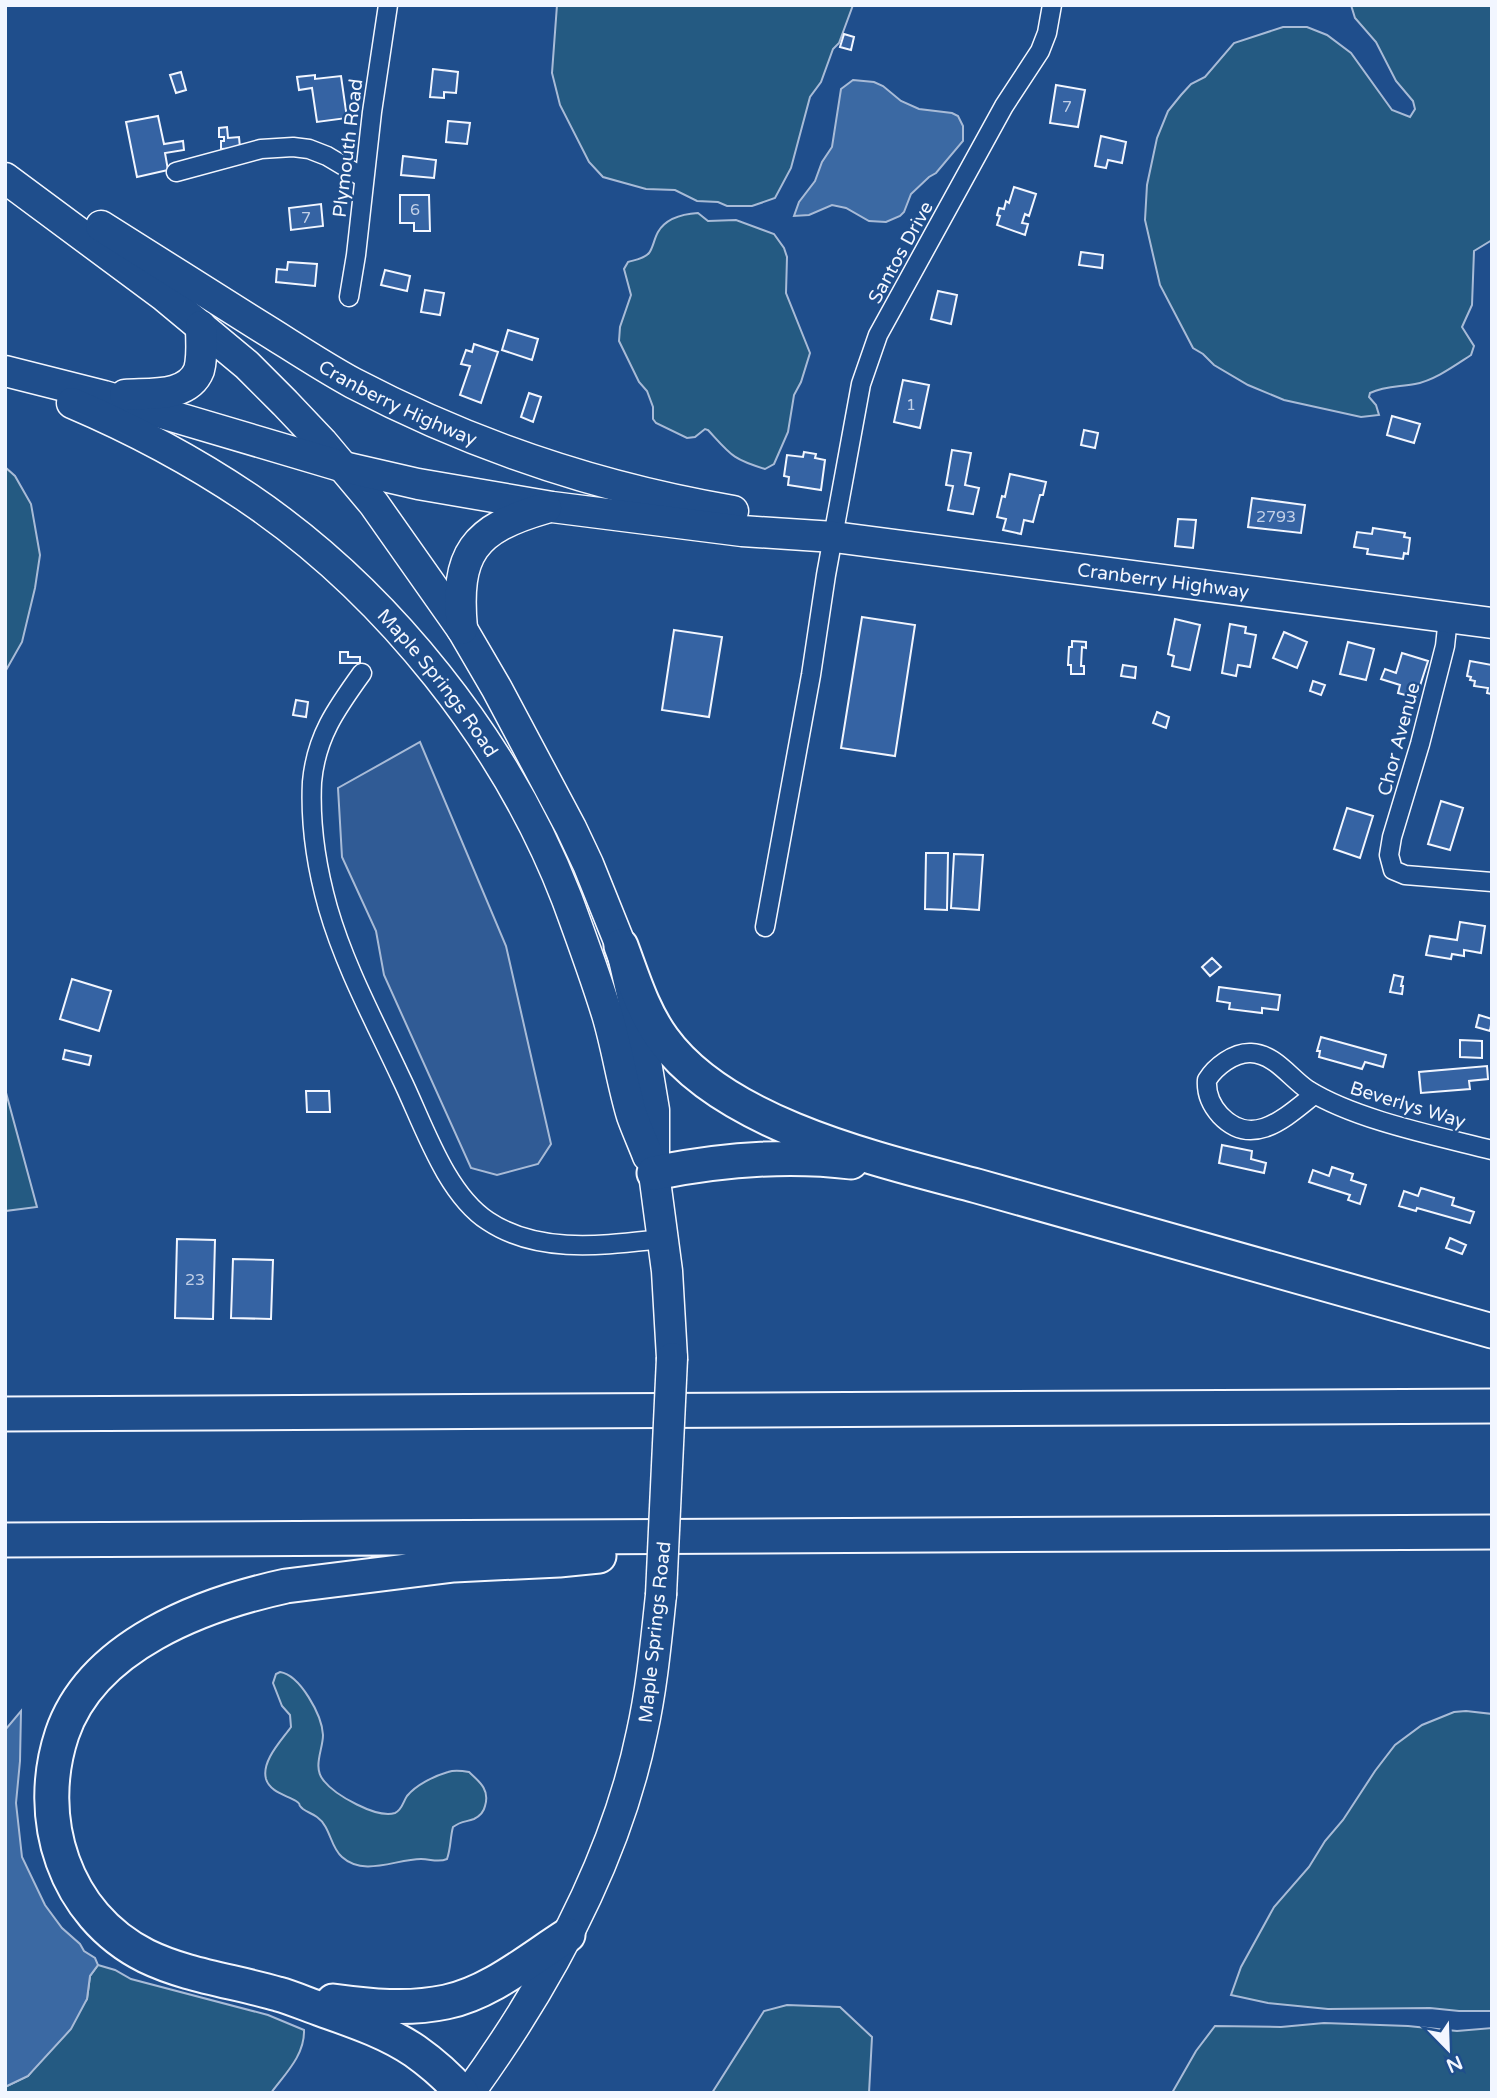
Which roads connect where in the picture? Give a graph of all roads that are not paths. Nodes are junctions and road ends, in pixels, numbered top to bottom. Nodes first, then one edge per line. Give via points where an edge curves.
1 (388, 5) edge
2 (1052, 5) edge
3 (5, 172) edge
4 (176, 172) dead end
5 (5, 178) edge
6 (364, 178) junction
7 (349, 297) dead end
8 (201, 326) junction
9 (5, 372) edge
10 (104, 396) junction
11 (344, 467) junction
12 (552, 507) junction
13 (834, 537) junction
14 (1448, 618) junction
15 (1492, 623) edge
16 (463, 629) junction
17 (362, 673) dead end
18 (1492, 882) edge
19 (765, 927) dead end
20 (621, 946) junction
21 (1315, 1094) junction
22 (1492, 1150) edge
23 (909, 1168) junction
24 (654, 1172) junction
25 (663, 1239) junction
26 (1492, 1331) edge
27 (1492, 1405) edge
28 (5, 1414) edge
29 (1492, 1532) edge
30 (793, 1535) junction
31 (5, 1540) edge
32 (568, 1935) junction
33 (279, 1994) junction
34 (462, 2093) edge
35 (469, 2093) edge

1 - 6 street, Plymouth Road
2 - 13 street, Santos Drive via 1040,51 1004,106 878,335 861,384
3 - 13 main road, Cranberry Highway via 53,196 349,381 434,423 589,479
4 - 6 street via 261,149 293,147 327,156
5 - 8 main road
6 - 7 street, Plymouth Road
8 - 10 main road via 199,369 186,385 167,392
8 - 11 main road via 247,365
9 - 10 main road, Cranberry Highway
9 - 24 main road, Maple Springs Road via 152,442 251,500 352,583 433,671 522,800 565,895 608,1016 632,1116
10 - 11 main road, Cranberry Highway
11 - 12 main road, Cranberry Highway
11 - 16 main road, Maple Springs Road
12 - 13 main road, Cranberry Highway via 741,531
12 - 16 main road via 506,521 471,552 461,580
13 - 14 main road, Cranberry Highway
13 - 19 street
14 - 15 main road, Cranberry Highway
14 - 18 street, Chor Avenue via 1445,646 1389,860 1393,870 1405,875
16 - 20 main road, Maple Springs Road via 571,828
17 - 25 street via 326,726 315,761 312,799 318,862 334,930 356,985 441,1162 471,1207 486,1221 521,1238 578,1244
20 - 23 highway via 652,1022 693,1072 733,1100 777,1122
20 - 24 main road, Maple Springs Road via 652,1098
21 - 21 street, Beverlys Way via 1276,1063 1250,1053 1231,1058 1207,1080 1217,1112 1244,1130 1282,1121
21 - 22 street, Beverlys Way via 1361,1114
23 - 24 highway via 778,1159
23 - 26 highway
24 - 25 main road, Maple Springs Road
25 - 32 main road, Maple Springs Road, bridge via 672,1358 661,1595 651,1687 627,1789 603,1858
27 - 28 highway
29 - 30 highway
30 - 31 highway
30 - 33 highway via 559,1560 454,1565 286,1586 195,1613 146,1638 105,1671 88,1688 64,1727 52,1776 52,1821 76,1892 105,1927 144,1955
32 - 33 highway via 494,1982 447,2002 365,2006
32 - 35 main road, Maple Springs Road via 507,2041
33 - 34 highway via 357,2022 413,2049

